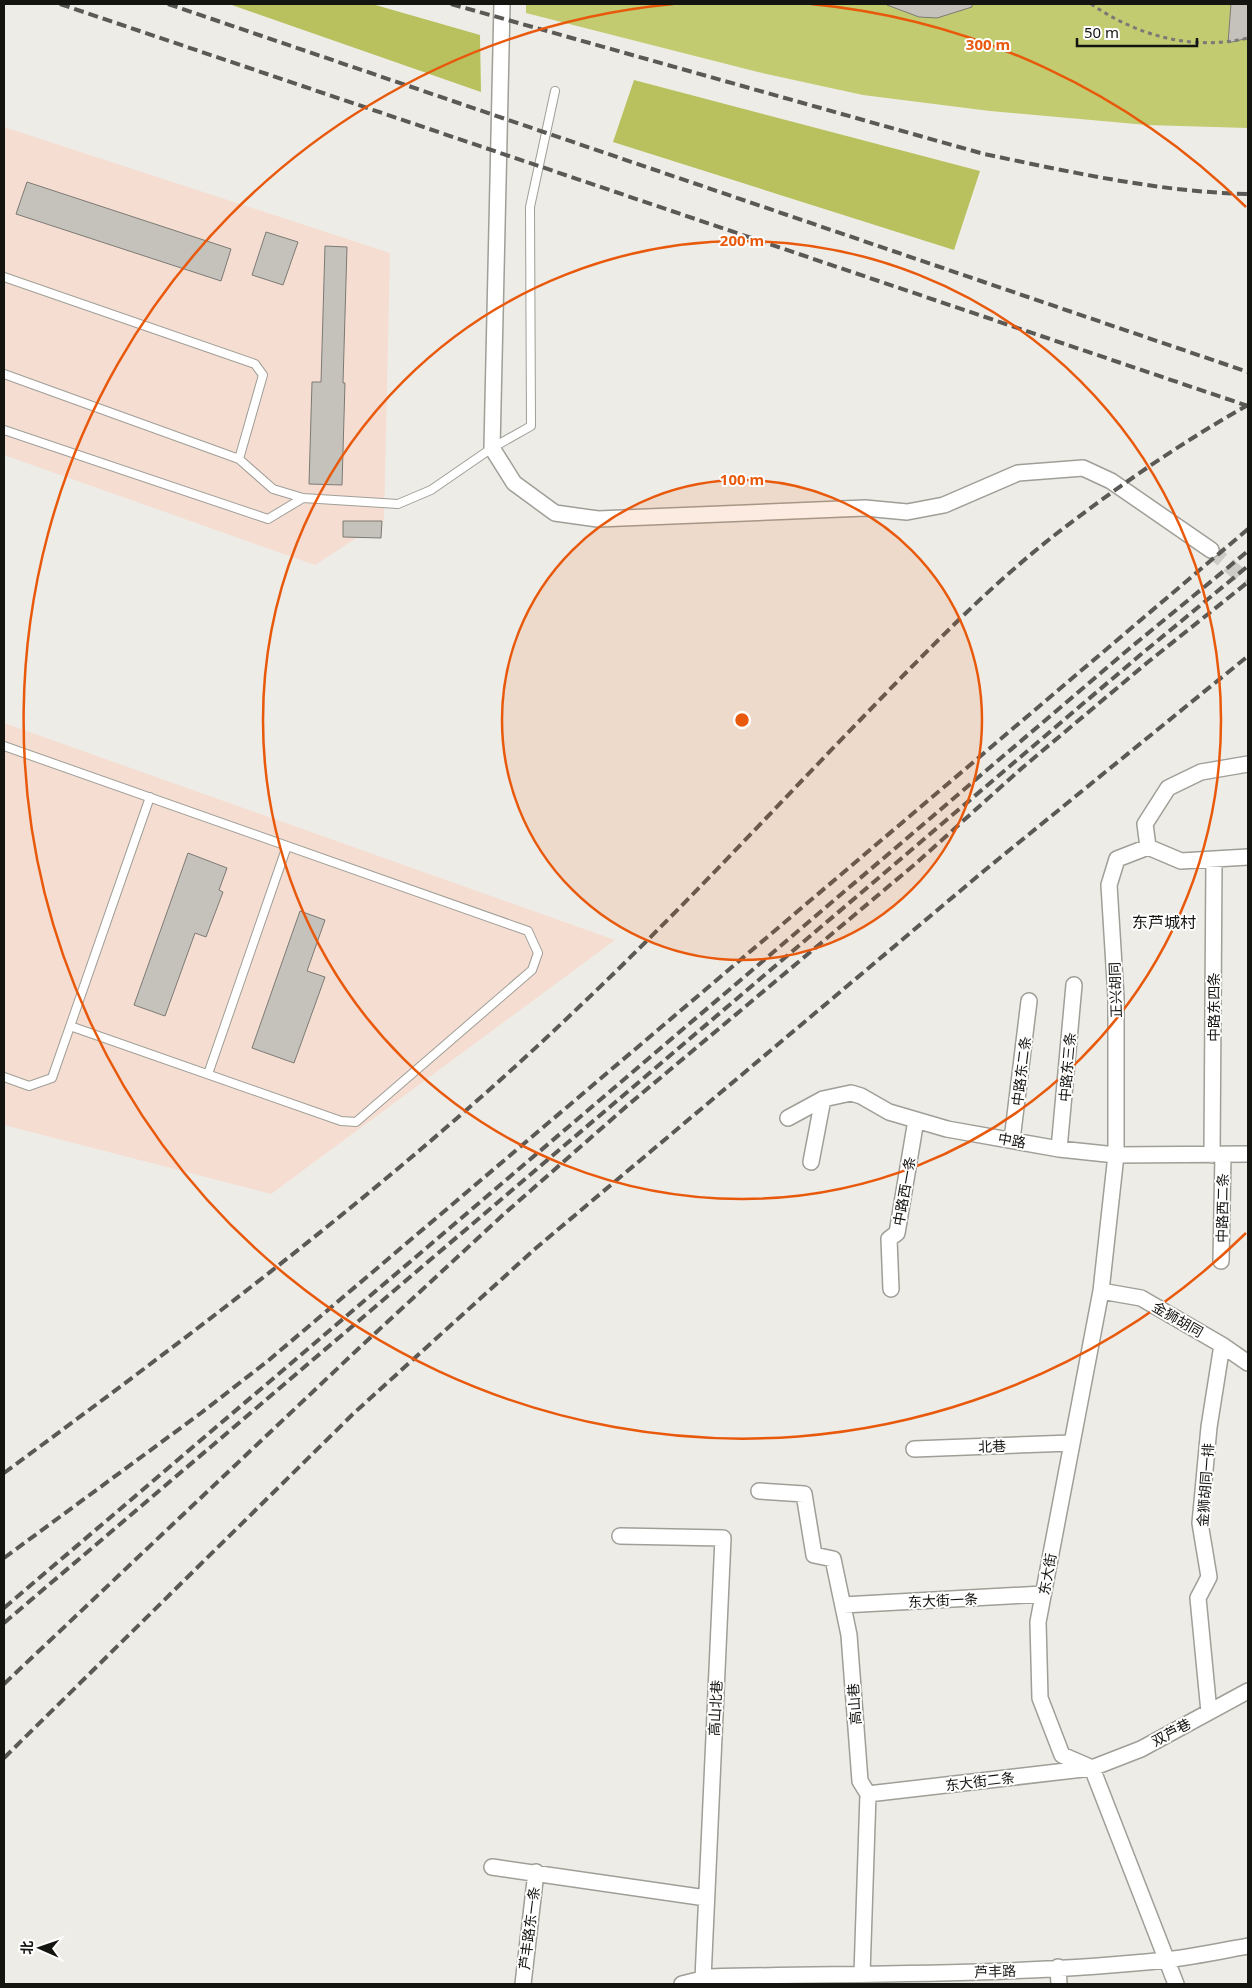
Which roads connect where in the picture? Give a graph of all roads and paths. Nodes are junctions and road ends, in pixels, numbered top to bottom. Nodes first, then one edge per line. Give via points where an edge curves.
1 (502, 4) edge
2 (1091, 4) edge
3 (1248, 38) edge
4 (555, 91) dead end
5 (4, 277) edge
6 (4, 374) edge
7 (4, 430) edge
8 (492, 448) junction
9 (238, 459) junction
10 (303, 498) junction
11 (1211, 550) tunnel mouth
12 (4, 746) edge
13 (1248, 764) edge
14 (150, 798) junction
15 (287, 846) junction
16 (1148, 847) junction
17 (1248, 857) edge
18 (1214, 860) junction
19 (1074, 985) dead end
20 (1029, 1001) dead end
21 (70, 1026) junction
22 (208, 1074) junction
23 (4, 1077) edge
24 (823, 1099) junction
25 (788, 1118) dead end
26 (916, 1120) junction
27 (1012, 1140) junction
28 (1059, 1149) junction
29 (1248, 1154) edge
30 (1116, 1155) junction
31 (1217, 1155) junction
32 (811, 1162) dead end
33 (1221, 1261) dead end
34 (891, 1289) dead end
35 (1101, 1291) junction
36 (1222, 1345) junction
37 (1248, 1363) edge
38 (1071, 1443) junction
39 (914, 1449) dead end
40 (759, 1491) dead end
41 (620, 1536) dead end
42 (1043, 1594) junction
43 (843, 1605) junction
44 (1248, 1691) edge
45 (1209, 1712) junction
46 (1092, 1768) junction
47 (868, 1794) junction
48 (492, 1867) dead end
49 (536, 1872) junction
50 (706, 1898) junction
51 (1248, 1946) edge
52 (1167, 1960) junction
53 (1058, 1967) junction
54 (862, 1974) junction
55 (703, 1979) junction
56 (799, 1980) edge
57 (523, 1984) edge
58 (682, 1984) edge
59 (1059, 1984) edge
60 (1176, 1984) edge

1 - 8 street
2 - 3 path via 1132,28 1167,40 1228,43
4 - 8 lane via 530,207 531,426
5 - 9 lane via 255,364 263,375
6 - 9 lane
7 - 10 lane via 268,519
8 - 10 lane via 431,490 398,504
8 - 11 street via 514,483 556,513 598,519 865,508 907,512 944,505 1018,473 1083,468 1111,481
9 - 10 lane via 273,488
12 - 14 lane
13 - 16 street via 1200,772 1168,788 1145,824
14 - 15 lane
14 - 21 lane
15 - 22 lane
15 - 22 lane via 528,931 538,953 532,970 356,1122 341,1120
16 - 18 street via 1181,861
16 - 30 street, 正兴胡同 via 1117,860 1109,885 1116,998
17 - 18 street
18 - 31 street, 中路东四条
19 - 28 street, 中路东三条
20 - 27 street, 中路东二条
21 - 22 lane
21 - 23 lane via 52,1078 29,1086
24 - 25 street, 中路
24 - 26 street, 中路 via 851,1093 889,1112
24 - 32 street
26 - 27 street, 中路
26 - 34 street, 中路西一条 via 896,1233 889,1239
27 - 28 street, 中路
28 - 30 street, 中路
29 - 31 street, 中路
30 - 31 street, 中路
30 - 35 street, 东大街
31 - 33 street, 中路西二条
35 - 36 street, 金狮胡同 via 1141,1298
35 - 38 street, 东大街
36 - 37 street, 金狮胡同
36 - 45 street, 金狮胡同一排 via 1209,1427 1200,1523 1209,1577 1198,1598
38 - 39 street, 北巷
38 - 42 street, 东大街
40 - 43 street, 高山巷 via 804,1494 814,1555 833,1559
41 - 50 street, 高山北巷 via 723,1538
42 - 43 street, 东大街一条
42 - 46 street, 东大街 via 1038,1622 1040,1698 1062,1755
43 - 47 street, 高山巷 via 850,1634 860,1781
44 - 45 street, 双芦巷
45 - 46 street, 双芦巷 via 1141,1748
46 - 47 street, 东大街二条
46 - 52 street
47 - 54 street, 高山巷
48 - 49 street
49 - 50 street
49 - 57 street, 芦丰路东一条
50 - 55 street, 高山北巷
51 - 52 street, 芦丰路
52 - 53 street, 芦丰路
52 - 60 street
53 - 54 street, 芦丰路
53 - 59 street
54 - 56 street, 芦丰路
55 - 56 street, 芦丰路
55 - 58 street, 芦丰路

